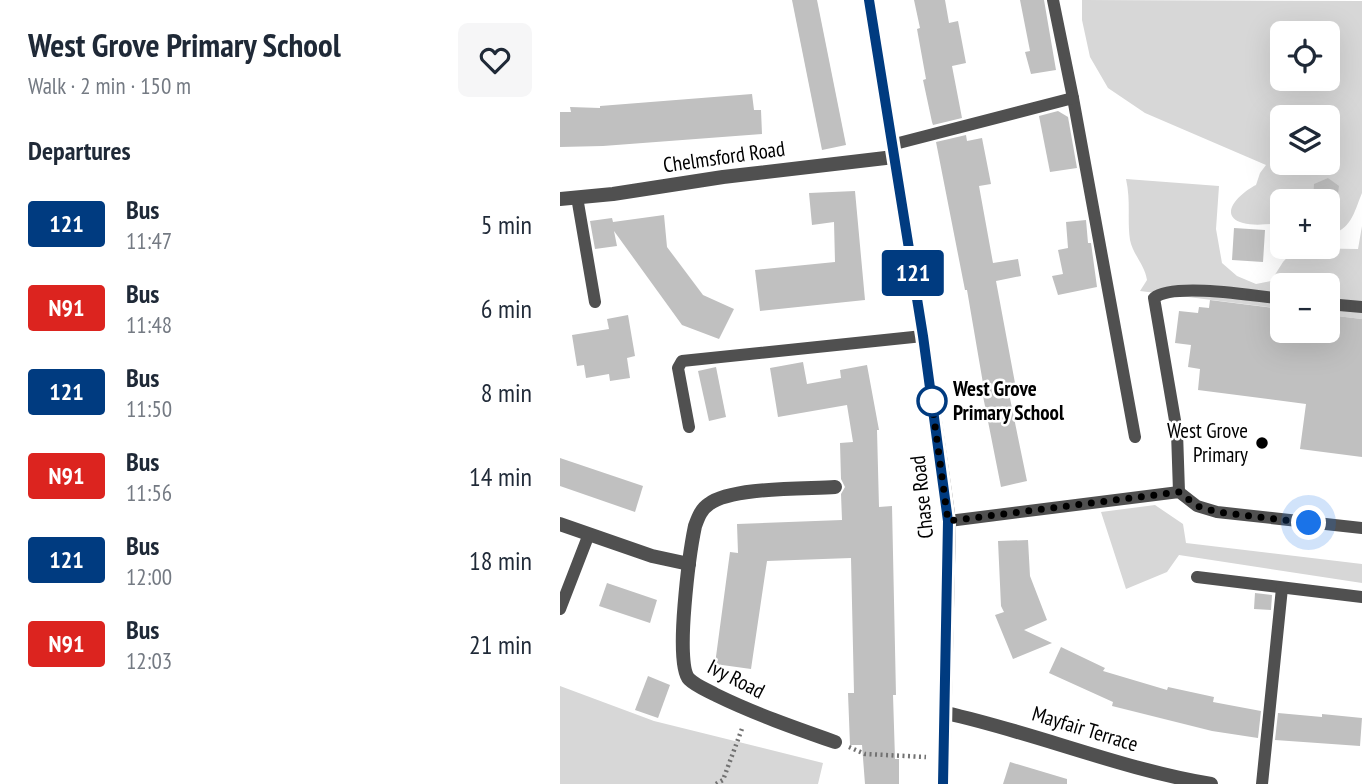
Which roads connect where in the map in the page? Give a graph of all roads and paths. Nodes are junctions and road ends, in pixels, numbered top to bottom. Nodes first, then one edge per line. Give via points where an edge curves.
1 (869, 0) edge
2 (1053, 0) edge
3 (1073, 98) junction
4 (892, 151) junction
5 (577, 197) junction
6 (560, 199) edge
7 (1270, 298) edge
8 (594, 302) dead end
9 (1340, 305) edge
10 (1362, 307) edge
11 (923, 336) junction
12 (689, 427) dead end
13 (1135, 437) dead end
14 (835, 487) dead end
15 (1179, 492) junction
16 (948, 521) junction
17 (560, 524) edge
18 (1362, 528) edge
19 (589, 534) junction
20 (689, 564) junction
21 (1197, 577) dead end
22 (1282, 588) junction
23 (1362, 597) edge
24 (560, 609) edge
25 (749, 711) junction
26 (946, 713) junction
27 (835, 742) joint
28 (944, 759) junction
29 (725, 782) edge
30 (716, 784) edge
31 (943, 784) edge
32 (1211, 784) edge
33 (1262, 784) edge

1 - 4 street, Chase Road
2 - 3 lane
3 - 4 lane
3 - 13 lane
4 - 5 street, Chelmsford Road
4 - 11 street, Chase Road
5 - 6 street, Chelmsford Road
5 - 8 lane
7 - 15 lane via 1192,291 1154,298 1177,432
9 - 10 lane
11 - 12 lane via 682,361 678,368
11 - 16 street, Chase Road
14 - 20 street, Ivy Road via 737,494 708,504 695,526
15 - 16 lane
15 - 18 lane via 1197,506 1217,512
16 - 26 street, Chase Road
17 - 19 street
19 - 20 street
19 - 24 lane
20 - 25 street, Ivy Road via 682,668 694,684
21 - 22 lane
22 - 23 lane
22 - 33 lane
25 - 27 street, Ivy Road
25 - 29 path
26 - 28 street, Chase Road
26 - 32 street, Mayfair Terrace via 1172,778
27 - 28 path via 865,754
28 - 31 street, Chase Road
29 - 30 path

